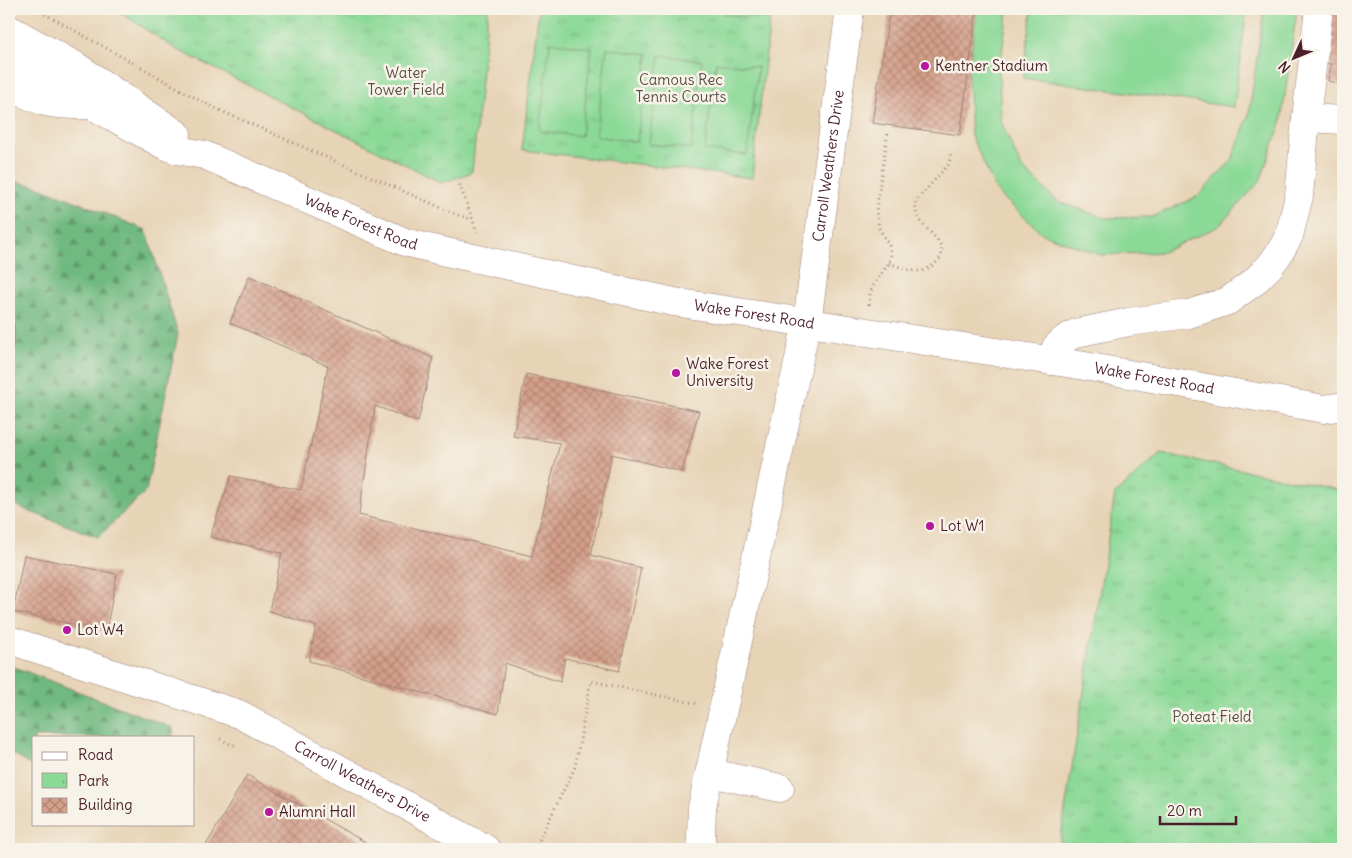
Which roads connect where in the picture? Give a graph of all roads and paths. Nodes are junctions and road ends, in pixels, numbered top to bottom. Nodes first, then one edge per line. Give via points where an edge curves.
1 (36, 9) edge
2 (850, 9) edge
3 (1319, 9) edge
4 (9, 29) edge
5 (9, 56) edge
6 (9, 85) edge
7 (91, 105) junction
8 (1306, 118) junction
9 (1343, 120) edge
10 (888, 131) dead end
11 (950, 151) dead end
12 (204, 155) junction
13 (471, 219) dead end
14 (888, 263) junction
15 (868, 312) dead end
16 (806, 322) junction
17 (1051, 361) junction
18 (1337, 412) edge
19 (9, 640) edge
20 (701, 705) dead end
21 (711, 773) junction
22 (780, 788) dead end
23 (486, 849) edge
24 (535, 849) edge
25 (702, 849) edge

1 - 13 path via 210,106
2 - 16 street, Carroll Weathers Drive
3 - 8 street
4 - 12 street, Wake Forest Road via 76,66 186,139
5 - 7 street, Wake Forest Road
6 - 7 street via 46,104
7 - 12 street, Wake Forest Road via 164,145
8 - 9 street
8 - 17 street via 1298,196 1289,236 1275,259 1254,282 1228,301 1189,314 1076,332 1056,347
10 - 14 path via 876,211 879,228 890,248
11 - 14 path via 948,165 916,201 918,217 940,244 941,255 937,263 921,272
12 - 16 street, Wake Forest Road via 405,242 674,302
14 - 15 path via 870,293
16 - 17 street, Wake Forest Road
16 - 21 street, Carroll Weathers Drive
17 - 18 street, Wake Forest Road
19 - 23 street, Carroll Weathers Drive via 239,714
20 - 24 path via 591,681 576,767
21 - 22 street
21 - 25 street, Carroll Weathers Drive via 702,807

